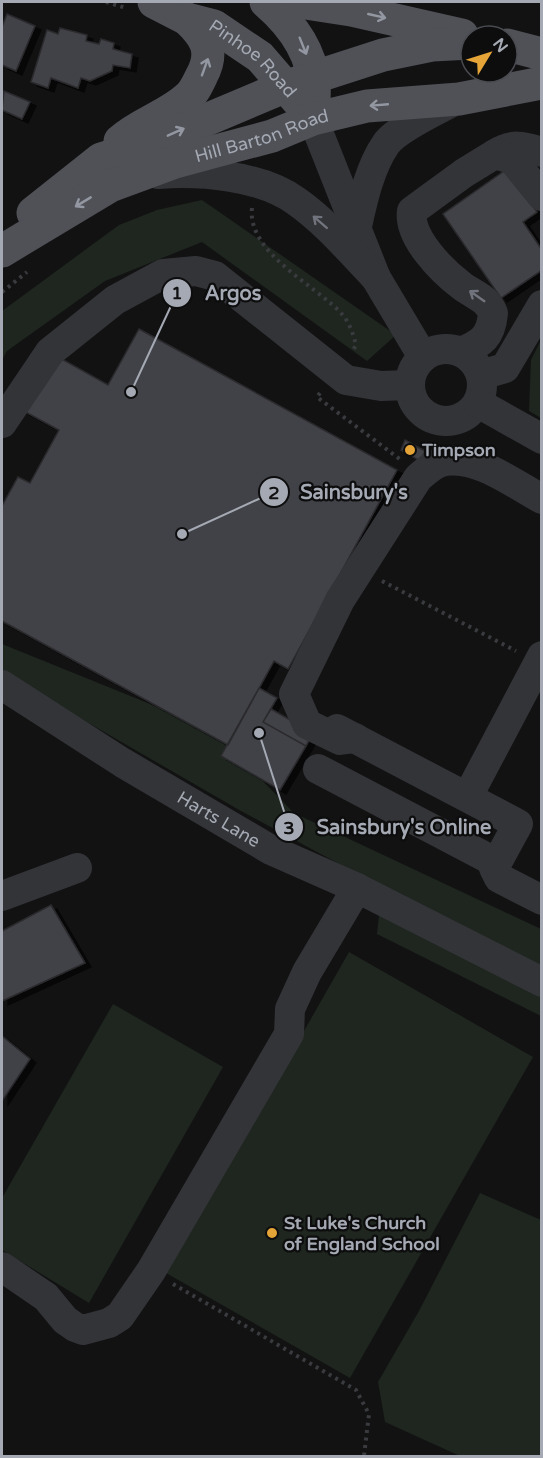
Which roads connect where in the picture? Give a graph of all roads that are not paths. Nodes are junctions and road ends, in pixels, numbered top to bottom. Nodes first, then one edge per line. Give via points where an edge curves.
1 (154, 2) edge
2 (266, 2) edge
3 (299, 2) edge
4 (187, 19) junction
5 (459, 34) edge
6 (459, 44) edge
7 (519, 48) edge
8 (542, 54) edge
9 (316, 78) junction
10 (542, 83) edge
11 (284, 87) junction
12 (459, 99) junction
13 (313, 119) junction
14 (542, 152) edge
15 (495, 154) junction
16 (101, 159) junction
17 (135, 176) junction
18 (542, 196) edge
19 (357, 226) junction
20 (2, 243) edge
21 (2, 251) edge
22 (376, 278) junction
23 (542, 305) edge
24 (461, 352) junction
25 (423, 357) junction
26 (410, 385) junction
27 (479, 389) junction
28 (2, 423) edge
29 (542, 439) edge
30 (542, 498) edge
31 (540, 660) edge
32 (2, 686) edge
33 (318, 769) dead end
34 (468, 796) junction
35 (497, 863) junction
36 (77, 868) dead end
37 (357, 888) junction
38 (2, 896) edge
39 (542, 900) edge
40 (542, 982) edge
41 (2, 1267) edge

1 - 4 main road, Pinhoe Road
2 -> 9 main road, Pinhoe Road via 299,37
3 -> 5 main road
4 - 11 main road, Pinhoe Road via 214,26 260,57
16 -> 4 main road, Pinhoe Road via 134,128 187,98 197,85 208,64 209,51 200,32
6 - 9 main road, Hill Barton Road via 383,54
7 - 8 main road
9 - 11 main road, Hill Barton Road
9 - 13 main road, Pinhoe Road
10 - 12 main road, Hill Barton Road
11 - 13 main road, Pinhoe Road
16 -> 11 main road, Hill Barton Road via 149,144
12 -> 13 main road, Hill Barton Road via 367,106
12 - 19 street via 386,142 364,194
13 - 17 main road, Hill Barton Road via 272,136
13 - 19 street
14 - 15 street via 516,146
15 - 18 street via 512,159
24 -> 15 street via 482,343 491,331 493,313 482,297 461,285 415,237 412,211
16 - 20 main road, Hill Barton Road
17 -> 21 main road, Hill Barton Road via 110,186
22 -> 17 street via 295,200 261,185 225,175 188,172
19 - 22 street
22 - 25 street
23 - 27 street via 505,368
24 - 25 street via 442,349
24 - 27 street via 470,358
25 - 26 street via 416,364
26 - 27 street via 417,407 436,420 460,419
26 - 28 street via 381,387 346,380 215,276 196,271 163,274 115,300 50,352
27 - 29 street
30 - 34 street via 475,463 445,460 431,467 418,478 358,569 294,694 302,711
31 - 34 street
32 - 37 street, Harts Lane via 271,850
33 - 35 street
34 - 35 street via 518,824
35 - 39 street via 494,868 499,878
36 - 38 street
37 - 40 street, Harts Lane
37 - 41 street via 303,981 290,1009 289,1034 120,1316 83,1330 65,1320 46,1297

